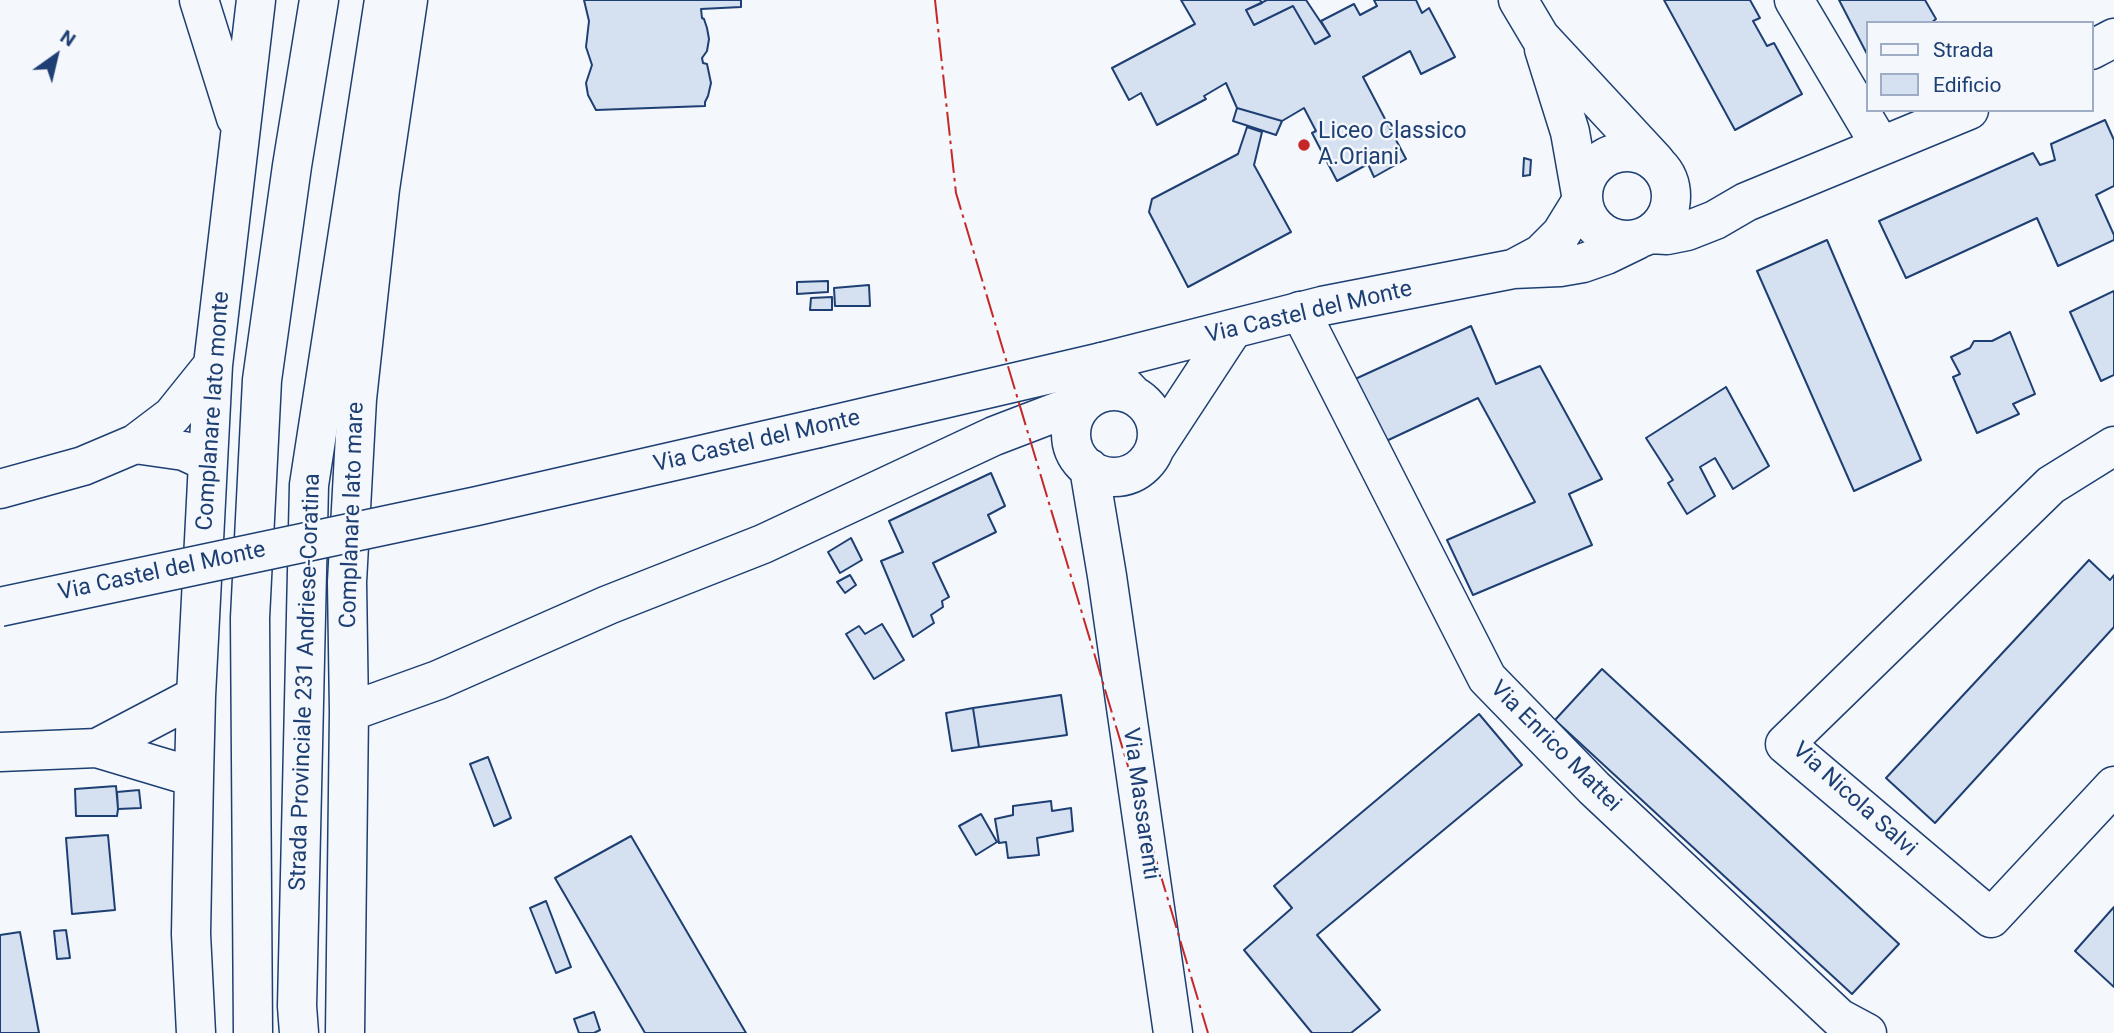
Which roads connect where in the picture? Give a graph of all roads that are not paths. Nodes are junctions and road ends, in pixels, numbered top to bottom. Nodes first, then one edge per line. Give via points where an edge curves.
1 (199, 0) edge
2 (256, 0) edge
3 (319, 0) edge
4 (384, 0) edge
5 (408, 0) edge
6 (1518, 0) edge
7 (1794, 0) edge
8 (1540, 37) junction
9 (2114, 38) edge
10 (2093, 49) edge
11 (1964, 112) edge
12 (241, 134) junction
13 (1880, 145) junction
14 (1661, 169) junction
15 (1582, 200) junction
16 (1746, 202) junction
17 (1644, 237) junction
18 (1513, 269) junction
19 (1300, 311) junction
20 (1233, 329) junction
21 (1102, 362) junction
22 (213, 365) junction
23 (1133, 395) junction
24 (1088, 400) junction
25 (135, 444) junction
26 (2114, 446) edge
27 (1149, 457) junction
28 (208, 462) junction
29 (1088, 468) junction
30 (0, 489) edge
31 (1107, 576) junction
32 (0, 607) edge
33 (197, 696) junction
34 (349, 712) junction
35 (97, 748) junction
36 (0, 752) edge
37 (194, 777) junction
38 (2114, 786) edge
39 (197, 1033) edge
40 (253, 1033) edge
41 (299, 1033) edge
42 (345, 1033) edge
43 (1174, 1033) edge
44 (1867, 1033) edge

1 - 12 main road
2 - 12 main road, Complanare lato monte
3 - 40 main road, Strada Provinciale 231 Andriese-Coratina via 262,380 250,618
4 - 41 main road, Strada Provinciale 231 Andriese-Coratina via 309,485
5 - 34 main road, Complanare lato mare via 380,189 357,399 347,582
6 - 8 main road
7 - 13 main road
8 - 14 main road
8 - 15 main road via 1570,132
9 - 10 main road
11 - 13 main road, Via Castel del Monte
12 - 22 main road, Complanare lato monte
13 - 16 main road, Via Castel del Monte
14 - 15 main road, Via Castel del Monte via 1642,154 1614,153 1590,171
14 - 16 main road, Via Castel del Monte via 1698,193 1722,202
14 - 17 main road, Via Castel del Monte via 1670,185 1669,213
15 - 17 main road, Via Castel del Monte via 1586,215 1607,236 1622,240
15 - 18 main road, Via Castel del Monte via 1562,234 1541,254
16 - 17 main road, Via Castel del Monte via 1687,230
17 - 18 main road, Via Castel del Monte via 1583,263
18 - 19 main road, Via Castel del Monte
19 - 20 main road, Via Castel del Monte
19 - 44 main road, Via Enrico Mattei via 1487,678 1594,788 1829,1009
20 - 21 main road, Via Castel del Monte
20 - 27 main road
21 - 23 main road
21 - 24 main road
21 - 32 main road, Via Castel del Monte, bridge via 477,506
22 - 25 main road via 172,416
22 - 28 main road, Complanare lato monte
23 - 24 main road via 1110,391
23 - 27 main road via 1144,402 1156,423
24 - 29 main road via 1079,409 1071,433 1073,447
24 - 34 main road via 994,436 763,544 607,605 438,680
25 - 28 main road via 184,451
25 - 30 main road via 83,466
26 - 38 main road, Via Nicola Salvi via 2051,485 1785,744 1990,918
27 - 29 main road via 1130,474 1116,477
27 - 31 main road via 1121,513
28 - 33 main road, Complanare lato monte
29 - 31 main road
31 - 43 main road, Via Massarenti
33 - 35 main road
33 - 37 main road, Complanare lato monte
34 - 42 main road, Complanare lato mare
35 - 36 main road
35 - 37 main road
37 - 39 main road, Complanare lato monte via 191,934

